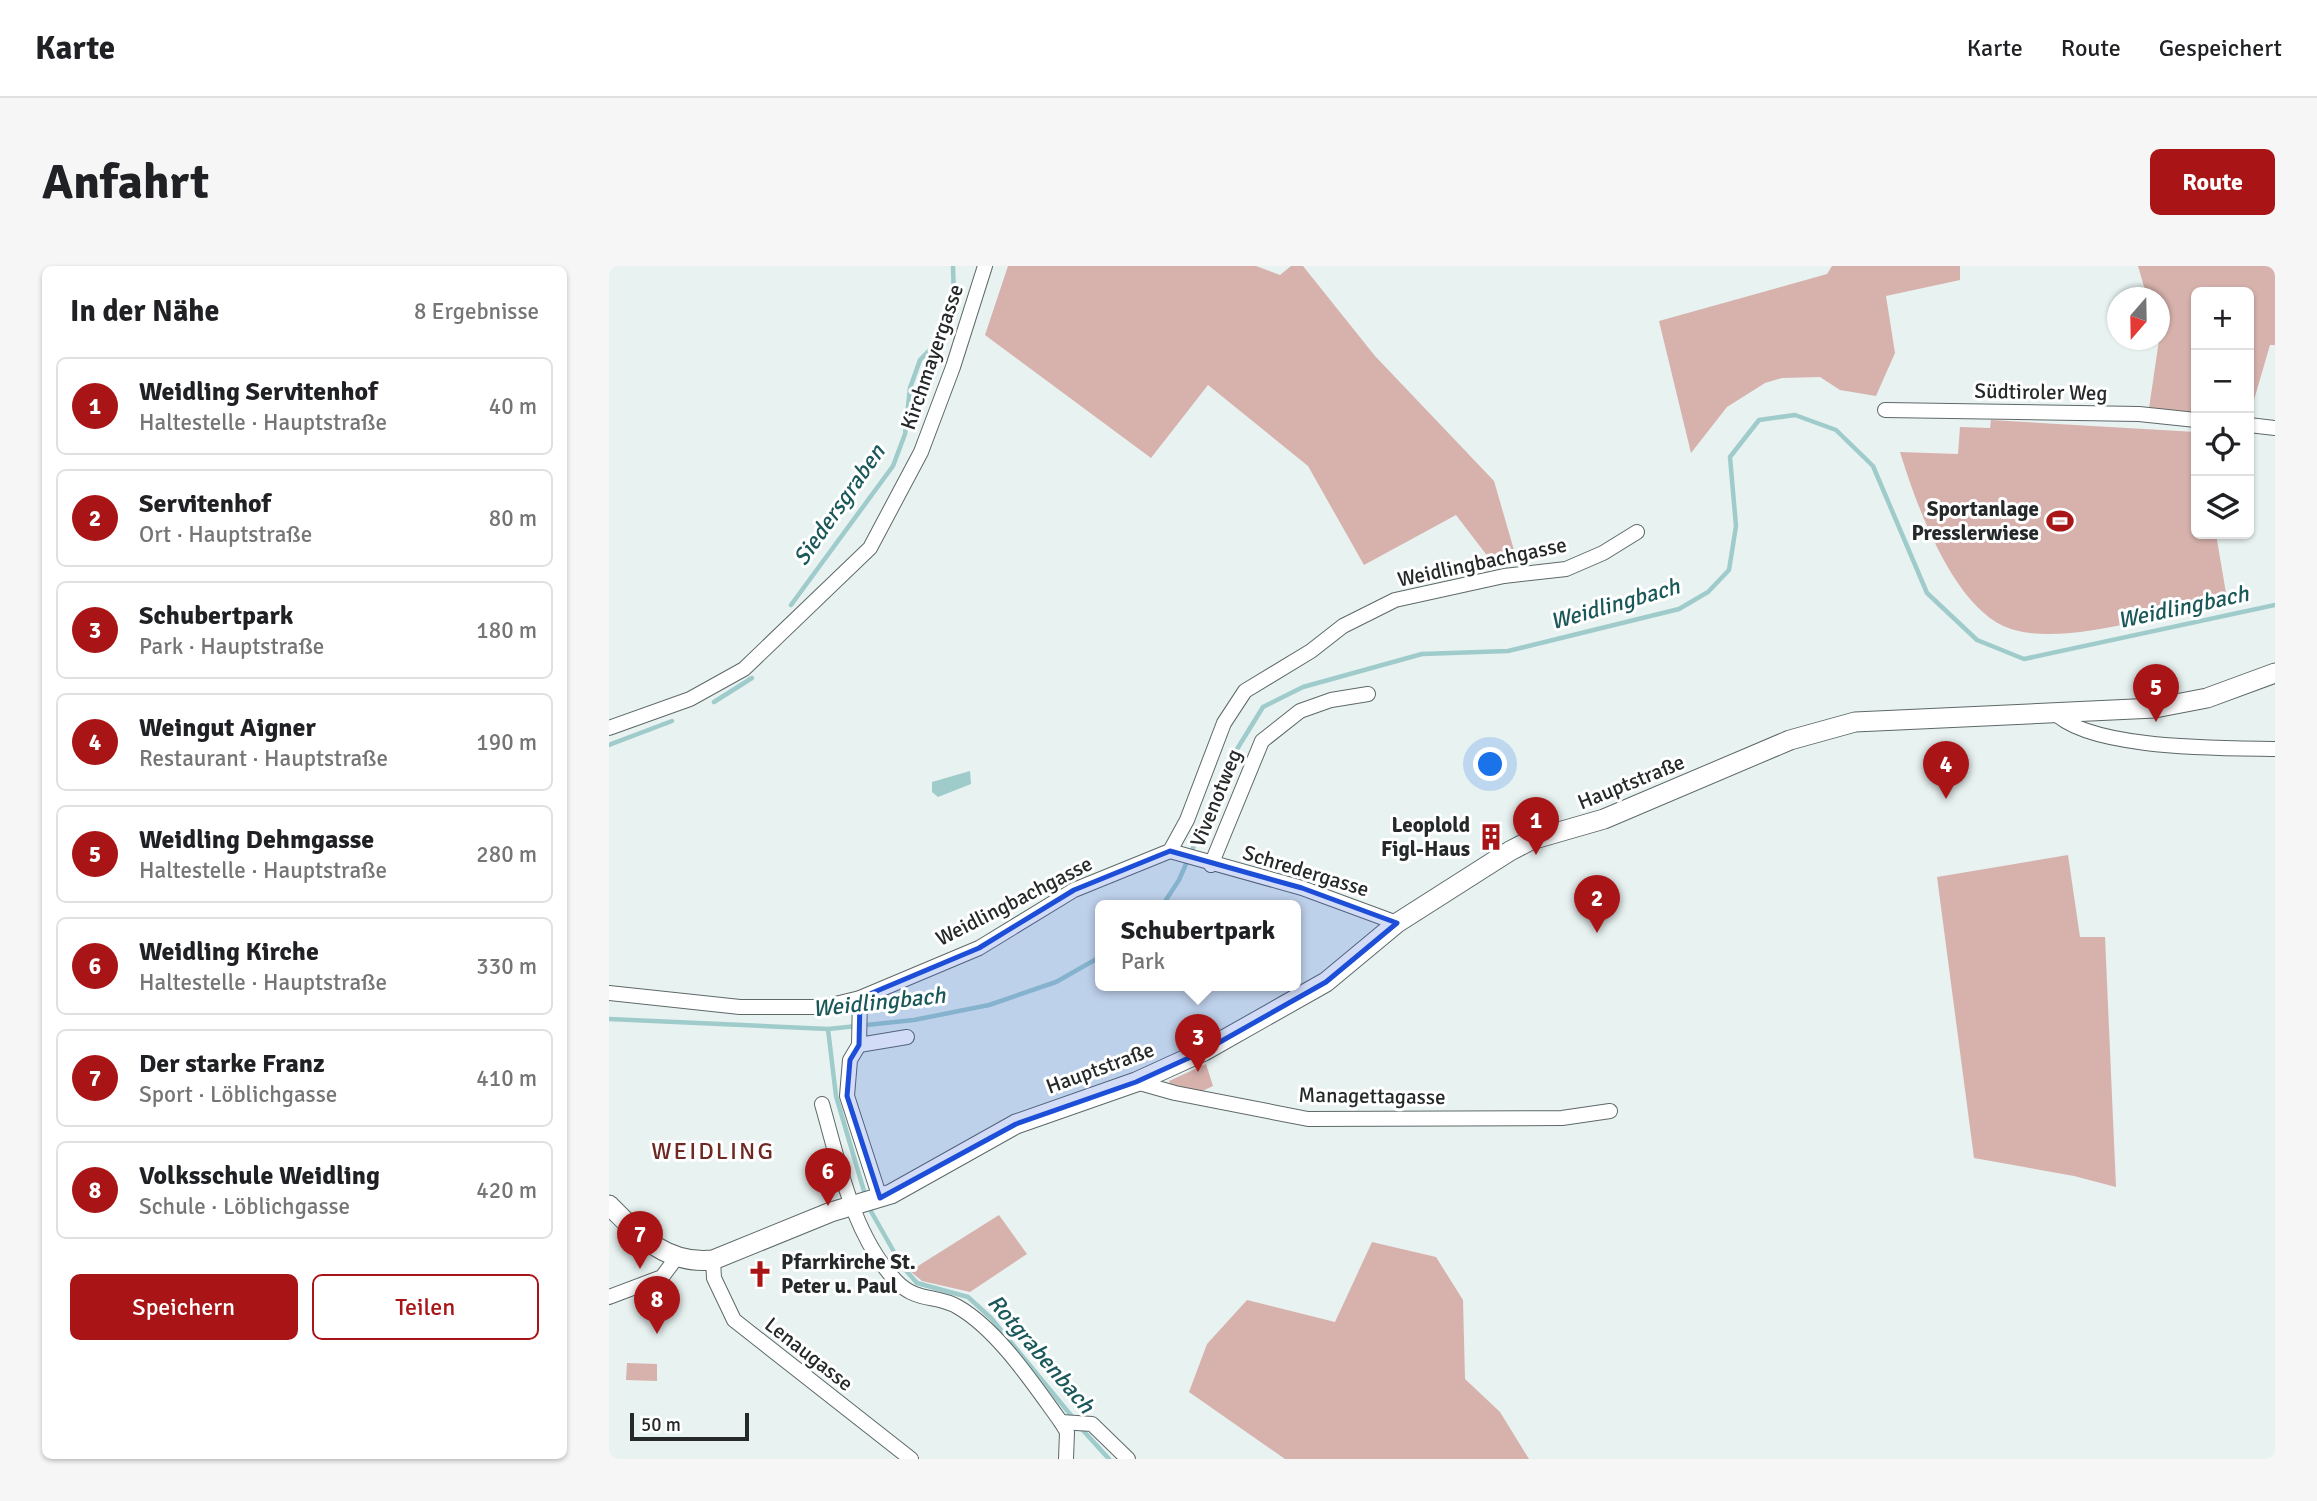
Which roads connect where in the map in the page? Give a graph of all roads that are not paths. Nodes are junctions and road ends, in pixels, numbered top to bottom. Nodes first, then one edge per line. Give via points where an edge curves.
1 (985, 266) edge
2 (1885, 410) dead end
3 (2191, 419) edge
4 (2254, 426) edge
5 (2275, 428) edge
6 (1637, 532) dead end
7 (2275, 673) edge
8 (1368, 694) dead end
9 (2053, 711) junction
10 (609, 728) edge
11 (2275, 749) edge
12 (1176, 853) junction
13 (1206, 863) junction
14 (1397, 923) junction
15 (609, 993) edge
16 (860, 998) junction
17 (907, 1037) dead end
18 (859, 1040) junction
19 (1136, 1082) junction
20 (821, 1104) dead end
21 (1610, 1111) dead end
22 (867, 1201) junction
23 (609, 1205) edge
24 (677, 1257) junction
25 (713, 1260) junction
26 (609, 1297) edge
27 (1061, 1422) junction
28 (911, 1459) edge
29 (1066, 1459) edge
30 (1128, 1459) edge

1 - 10 street, Kirchmayergasse via 921,452 870,548 744,669 690,699
2 - 3 street, Südtiroler Weg via 2139,414
4 - 5 street
6 - 12 street, Weidlingbachgasse via 1566,569 1504,576 1395,600 1343,626 1244,691 1224,723
7 - 9 main road, Hauptstraße via 2207,698 2155,708
8 - 13 street, Vivenotweg via 1300,711 1262,741
9 - 11 street via 2066,724 2092,733 2154,744
9 - 14 main road, Hauptstraße via 1829,727 1604,819 1531,840
12 - 13 street, Schredergasse
12 - 16 street, Weidlingbachgasse via 1074,890 979,948
13 - 14 street, Schredergasse via 1302,888
14 - 19 main road, Hauptstraße via 1326,982 1204,1051
15 - 16 street, Weidlingbachgasse via 740,1007 823,1007
16 - 18 street
17 - 18 street
18 - 22 street via 851,1060 847,1096
19 - 21 street, Managettagasse via 1308,1119 1562,1118
19 - 22 main road, Hauptstraße via 1016,1124 908,1186
20 - 22 street
22 - 25 main road, Hauptstraße
22 - 27 street via 877,1254 897,1282 918,1297 958,1306 997,1341
23 - 24 main road, Hauptstraße via 637,1235
24 - 25 main road, Hauptstraße
24 - 26 street via 662,1277
25 - 28 street, Lenaugasse via 714,1278 734,1320
27 - 29 street via 1067,1432
27 - 30 street via 1092,1424

